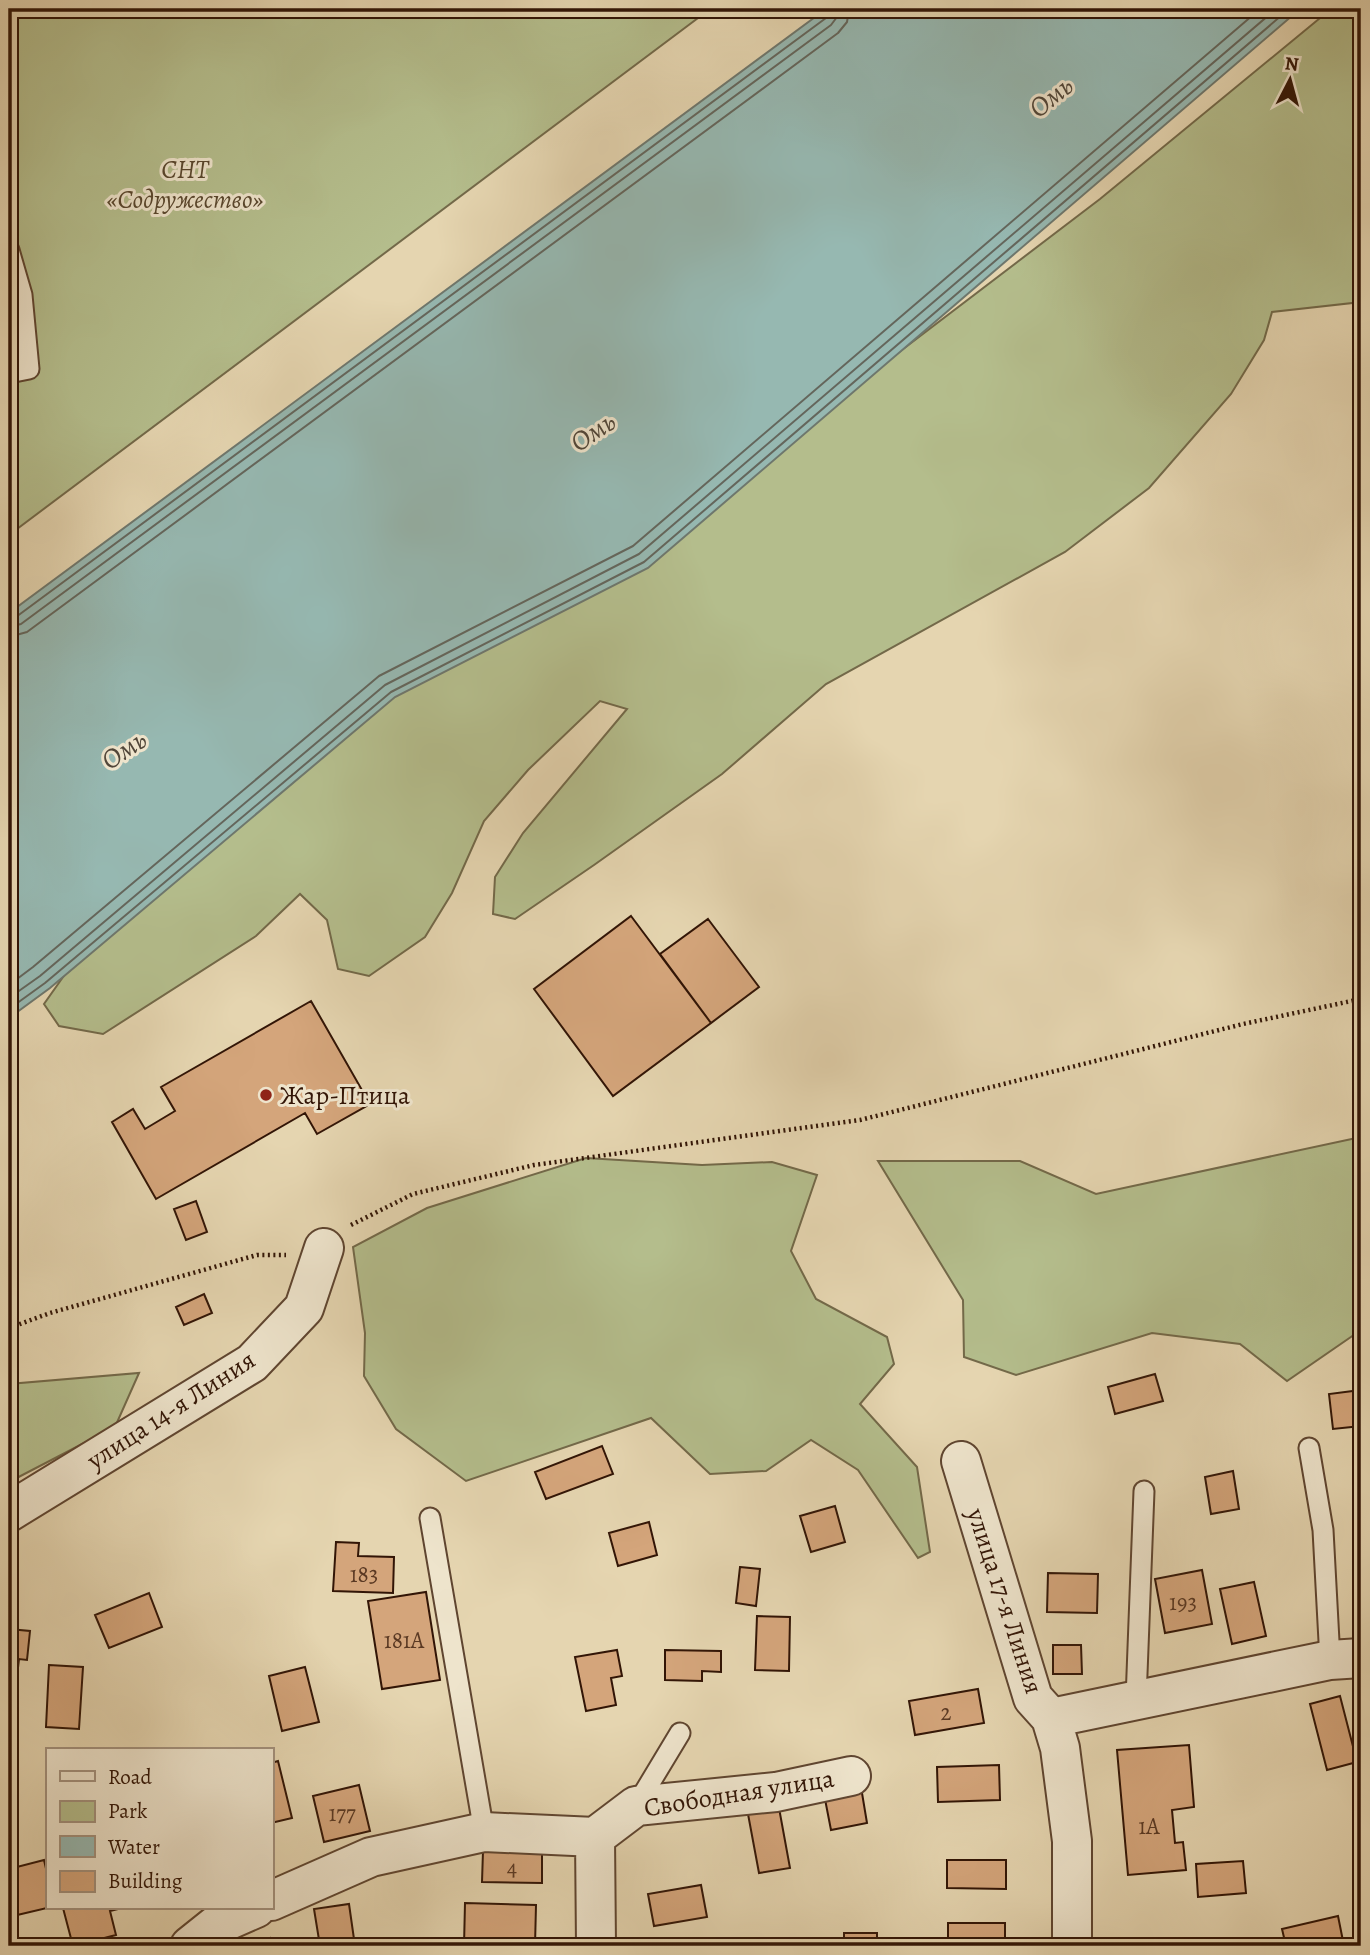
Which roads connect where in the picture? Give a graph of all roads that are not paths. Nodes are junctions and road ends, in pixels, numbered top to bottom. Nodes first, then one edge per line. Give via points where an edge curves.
1 (9, 250) edge
2 (9, 373) edge
3 (324, 1248) road end
4 (1310, 1448) dead end
5 (961, 1461) dead end
6 (1144, 1491) dead end
7 (9, 1512) edge
8 (430, 1518) dead end
9 (1346, 1659) edge
10 (1136, 1700) junction
11 (1051, 1718) junction
12 (680, 1733) dead end
13 (851, 1776) dead end
14 (636, 1806) junction
15 (484, 1832) junction
16 (595, 1837) junction
17 (273, 1900) edge
18 (251, 1910) edge
19 (190, 1946) edge
20 (596, 1946) edge
21 (1072, 1946) edge

1 - 2 lane via 22,295 29,369
3 - 7 street, улица 14-я Линия via 304,1308 252,1363
4 - 9 lane
5 - 11 street, улица 17-я Линия via 1033,1698
6 - 10 lane
8 - 15 lane
9 - 10 street
10 - 11 street
11 - 21 street, улица 17-я Линия via 1060,1748 1072,1841
12 - 14 lane
13 - 14 street, Свободная улица via 776,1792
14 - 16 street, Свободная улица
15 - 16 street
15 - 17 street via 371,1857
16 - 20 street
18 - 19 street via 215,1926

